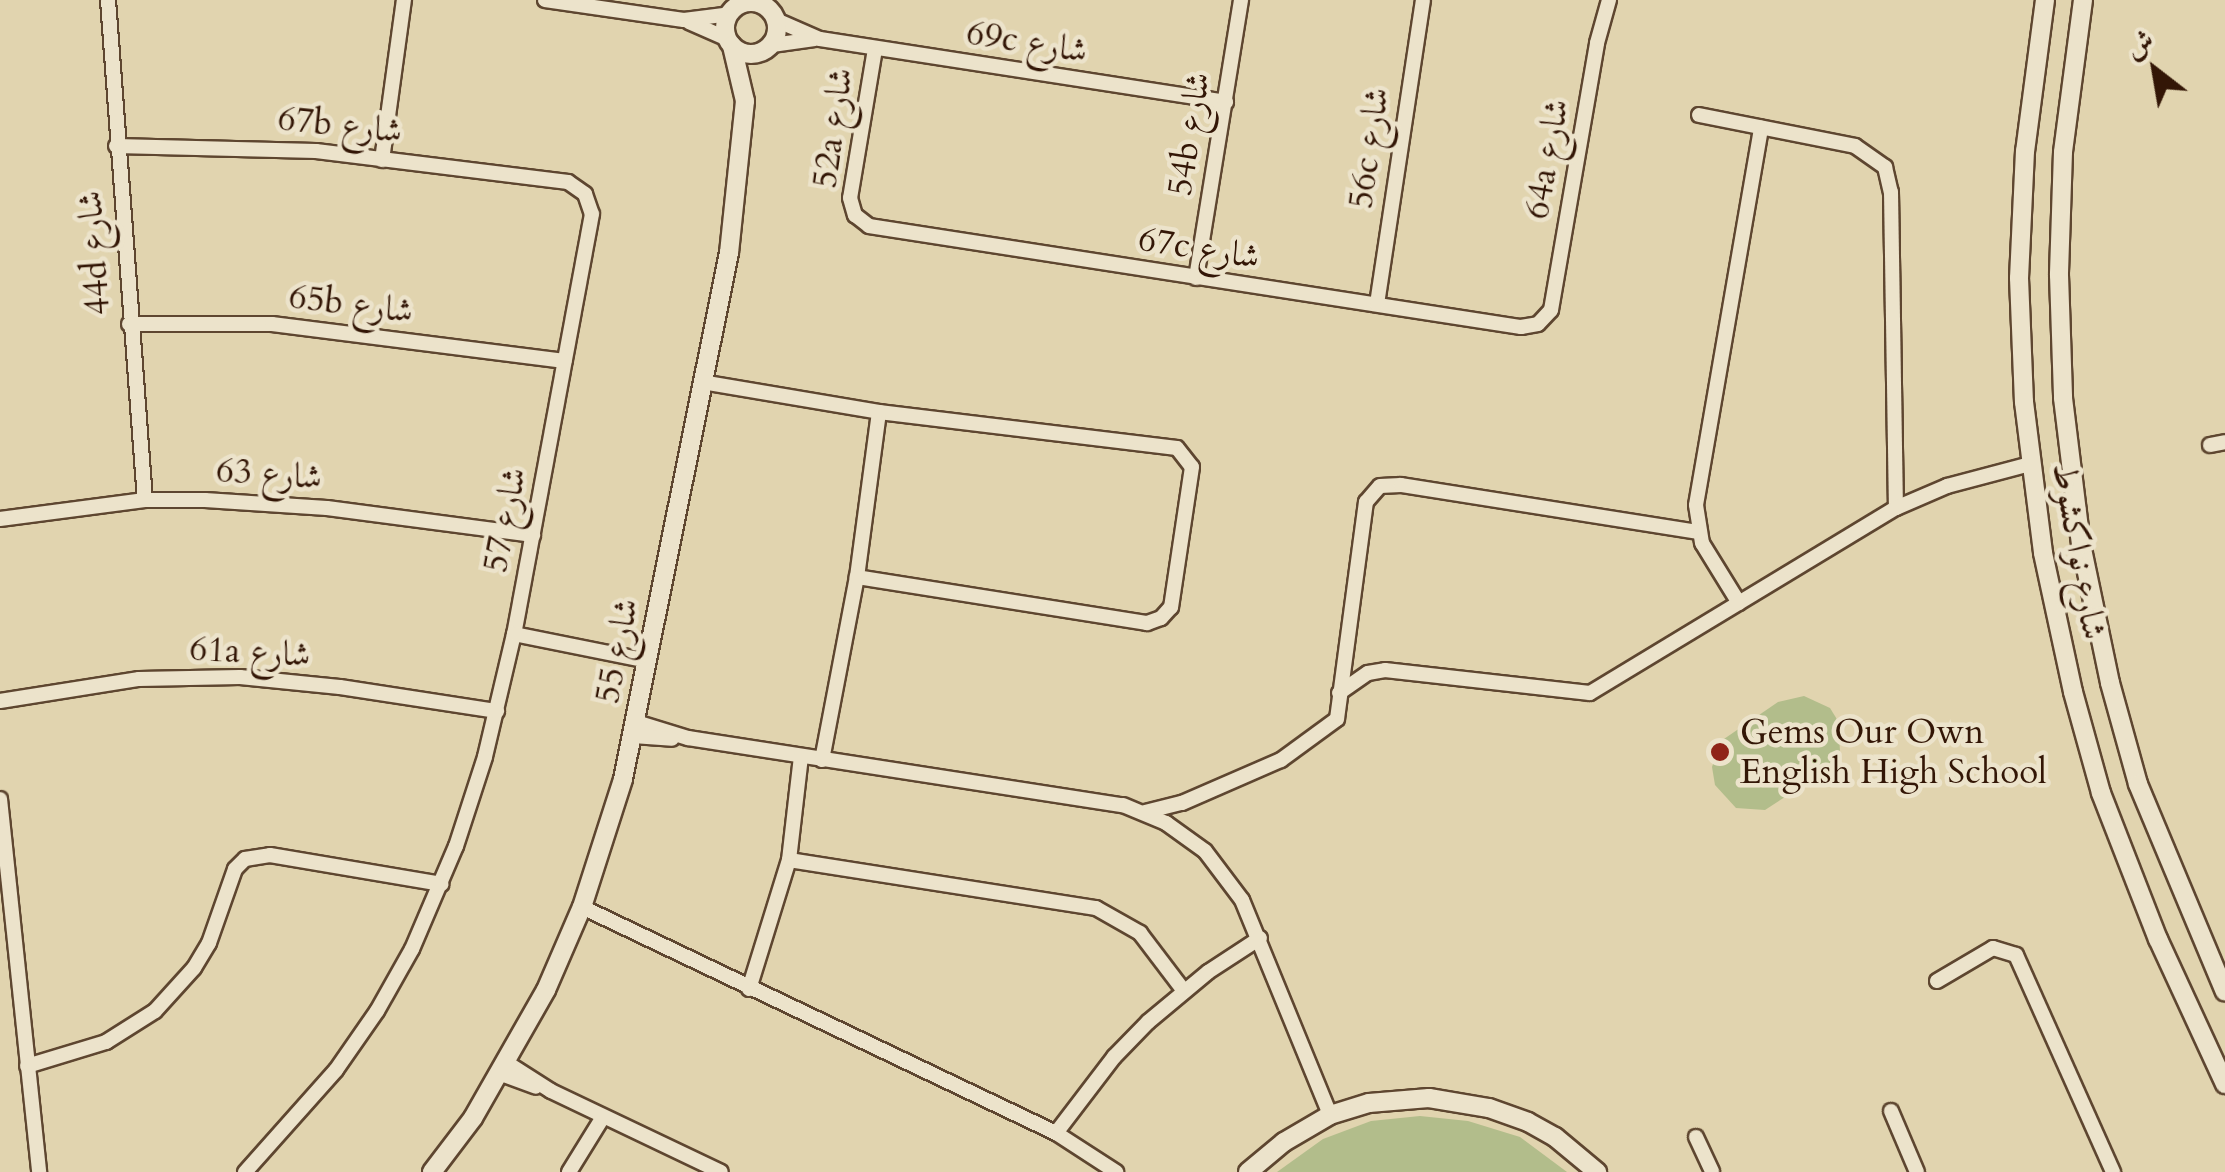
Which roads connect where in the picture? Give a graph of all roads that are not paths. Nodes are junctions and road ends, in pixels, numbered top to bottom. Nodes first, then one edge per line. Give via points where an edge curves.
1 (108, 0) edge
2 (404, 0) edge
3 (545, 0) edge
4 (1241, 0) edge
5 (1423, 0) edge
6 (1610, 0) edge
7 (2045, 0) edge
8 (2083, 0) edge
9 (628, 6) edge
10 (737, 7) edge
11 (772, 10) edge
12 (684, 20) junction
13 (820, 39) junction
14 (730, 42) junction
15 (770, 46) junction
16 (875, 49) junction
17 (745, 101) junction
18 (1226, 102) junction
19 (1700, 115) dead end
20 (1761, 128) junction
21 (116, 146) junction
22 (382, 160) junction
23 (557, 180) joint
24 (855, 215) joint
25 (1196, 278) junction
26 (1378, 304) junction
27 (129, 324) junction
28 (1538, 324) joint
29 (566, 362) junction
30 (702, 382) junction
31 (880, 412) junction
32 (2030, 464) junction
33 (145, 500) junction
34 (1896, 508) junction
35 (0, 519) edge
36 (1698, 532) junction
37 (534, 535) junction
38 (857, 576) junction
39 (1739, 603) junction
40 (514, 634) junction
41 (648, 661) junction
42 (1339, 693) junction
43 (0, 700) edge
44 (497, 711) junction
45 (634, 729) junction
46 (801, 757) junction
47 (822, 760) junction
48 (0, 800) edge
49 (1144, 812) junction
50 (789, 860) junction
51 (442, 884) junction
52 (582, 908) junction
53 (1260, 938) junction
54 (1937, 980) dead end
55 (749, 989) junction
56 (1184, 990) junction
57 (2225, 992) edge
58 (28, 1066) junction
59 (504, 1068) junction
60 (2225, 1084) edge
61 (1891, 1111) dead end
62 (1330, 1115) junction
63 (603, 1117) junction
64 (1056, 1134) junction
65 (1696, 1137) dead end
66 (39, 1172) edge
67 (245, 1172) edge
68 (432, 1172) edge
69 (569, 1172) edge
70 (721, 1172) edge
71 (1116, 1172) edge
72 (1248, 1172) edge
73 (1597, 1172) edge
74 (1712, 1172) edge
75 (1917, 1172) edge
76 (2112, 1172) edge

1 - 21 street, 44d شارع
2 - 22 street
3 - 9 street
4 - 18 street, 54b شارع
5 - 26 street, 56c شارع
6 - 28 street, 64a شارع via 1554,300
7 - 32 street, شارع نواكشوط via 2021,230 2020,340
8 - 57 street, شارع نواكشوط via 2060,213 2068,457 2095,614 2138,784
9 - 12 street
10 - 11 street via 756,3
10 - 12 street
10 - 14 street
11 - 13 street, 69c شارع
11 - 15 street
12 - 14 street
13 - 15 street, 69c شارع
13 - 16 street, 69c شارع
14 - 15 street via 754,54
14 - 17 street, شارع 55
15 - 17 street, شارع 55
16 - 18 street, 69c شارع
16 - 24 street, 52a شارع via 850,198
17 - 30 street, شارع 55 via 729,254
18 - 25 street, 54b شارع
19 - 20 street
20 - 34 street via 1867,150 1890,179
20 - 36 street via 1696,505
21 - 22 street, 67b شارع via 250,146
21 - 27 street, 44d شارع
22 - 23 street, 67b شارع
23 - 29 street, شارع 57 via 578,186 592,214
24 - 25 street, 67c شارع via 878,228
25 - 26 street, 67c شارع
26 - 28 street, 67c شارع via 1512,326
27 - 29 street, 65b شارع via 272,324
27 - 33 street, 44d شارع
29 - 37 street, شارع 57
30 - 31 street
30 - 41 street, شارع 55
31 - 38 street
31 - 38 street via 1176,448 1187,456 1191,480 1171,607 1161,618 1147,622
32 - 34 street
32 - 60 street, شارع نواكشوط via 2057,623 2101,794
33 - 35 street, شارع 63
33 - 37 street, شارع 63 via 264,502
34 - 39 street
36 - 39 street
36 - 42 street via 1380,486 1366,502
37 - 40 street, شارع 57
38 - 47 street
39 - 42 street via 1590,692 1386,670
40 - 41 street
40 - 44 street, شارع 57
41 - 45 street, شارع 55
42 - 49 street via 1337,719 1298,750 1198,796
43 - 44 street, 61a شارع via 102,683 240,678
44 - 51 street, شارع 57
45 - 46 street
45 - 52 street, شارع 55
46 - 47 street
46 - 50 street
47 - 49 street
48 - 58 street
49 - 53 street via 1186,836 1221,869
50 - 55 street
50 - 56 street via 1096,908 1140,933
51 - 58 street via 270,855 244,860 208,943 155,1011 106,1042
51 - 67 street, شارع 57 via 377,1012 336,1070
52 - 55 street
52 - 59 street, شارع 55
53 - 56 street
53 - 62 street
54 - 76 street via 1993,948 2016,955
55 - 64 street
56 - 64 street via 1114,1057
58 - 66 street
59 - 63 street
59 - 68 street, شارع 55
61 - 75 street
62 - 72 street
62 - 73 street via 1399,1098 1459,1101 1528,1122
63 - 69 street
63 - 70 street
64 - 71 street
65 - 74 street

